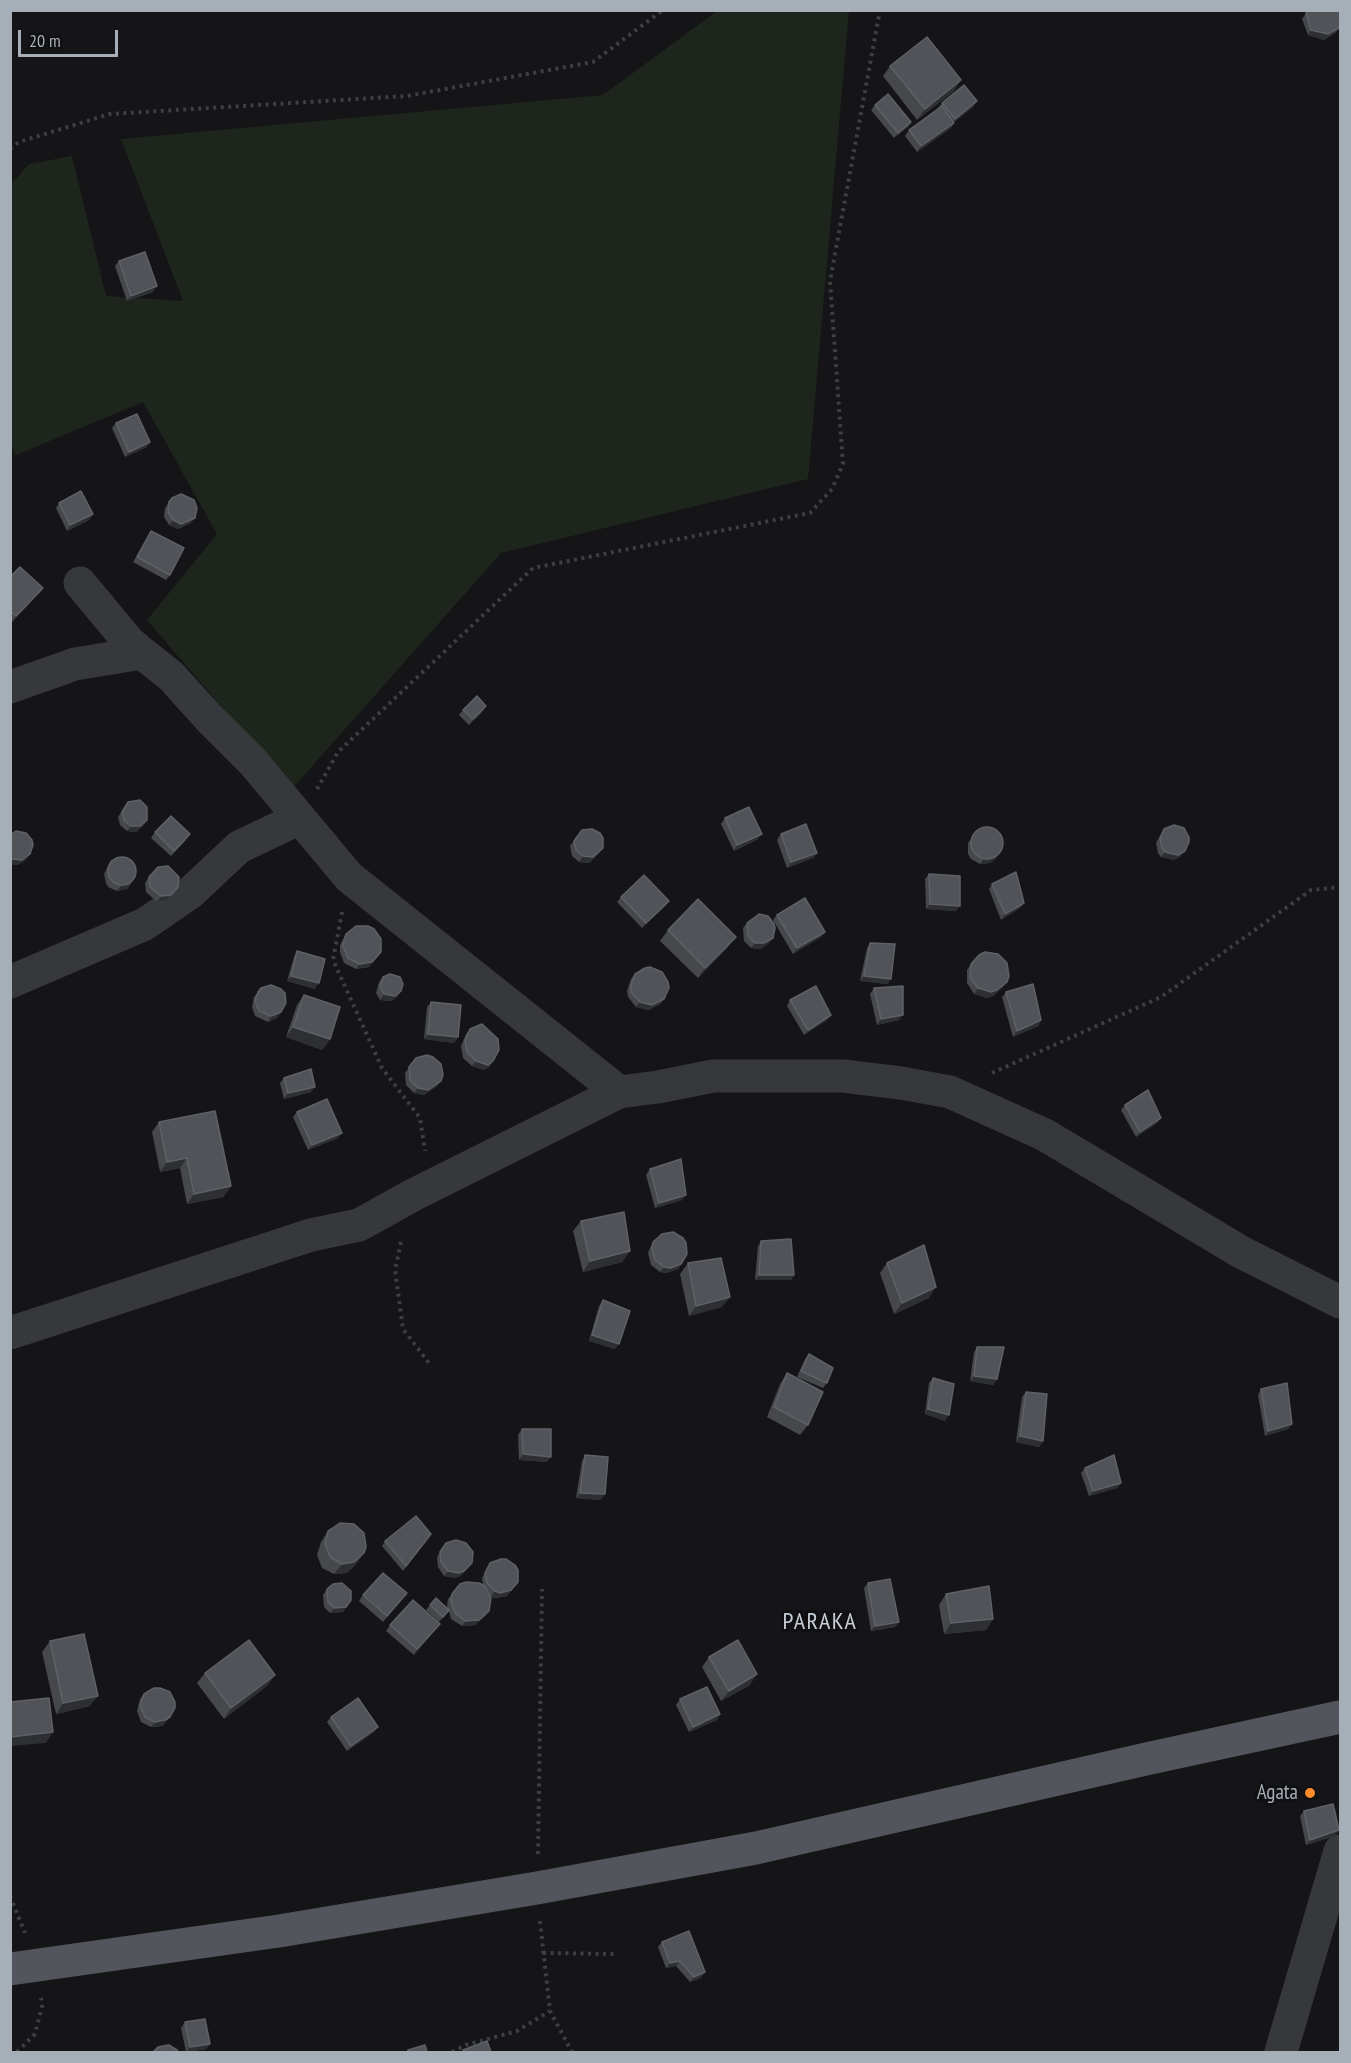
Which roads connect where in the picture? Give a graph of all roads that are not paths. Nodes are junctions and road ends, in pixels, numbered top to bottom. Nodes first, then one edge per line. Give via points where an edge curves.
1 (80, 584) dead end
2 (142, 653) junction
3 (10, 687) edge
4 (300, 818) junction
5 (10, 982) edge
6 (619, 1092) junction
7 (1341, 1302) edge
8 (10, 1333) edge
9 (1341, 1717) edge
10 (1341, 1851) edge
11 (10, 1969) edge
12 (1281, 2052) edge

1 - 2 street
2 - 3 street via 75,664
2 - 4 street via 171,676
4 - 5 street via 239,847 190,892 145,924
4 - 6 street via 349,877
6 - 7 street via 713,1076 843,1076 950,1092 1045,1135 1241,1252
6 - 8 street via 359,1225 311,1235
9 - 11 main road via 756,1848 279,1931
10 - 12 street

